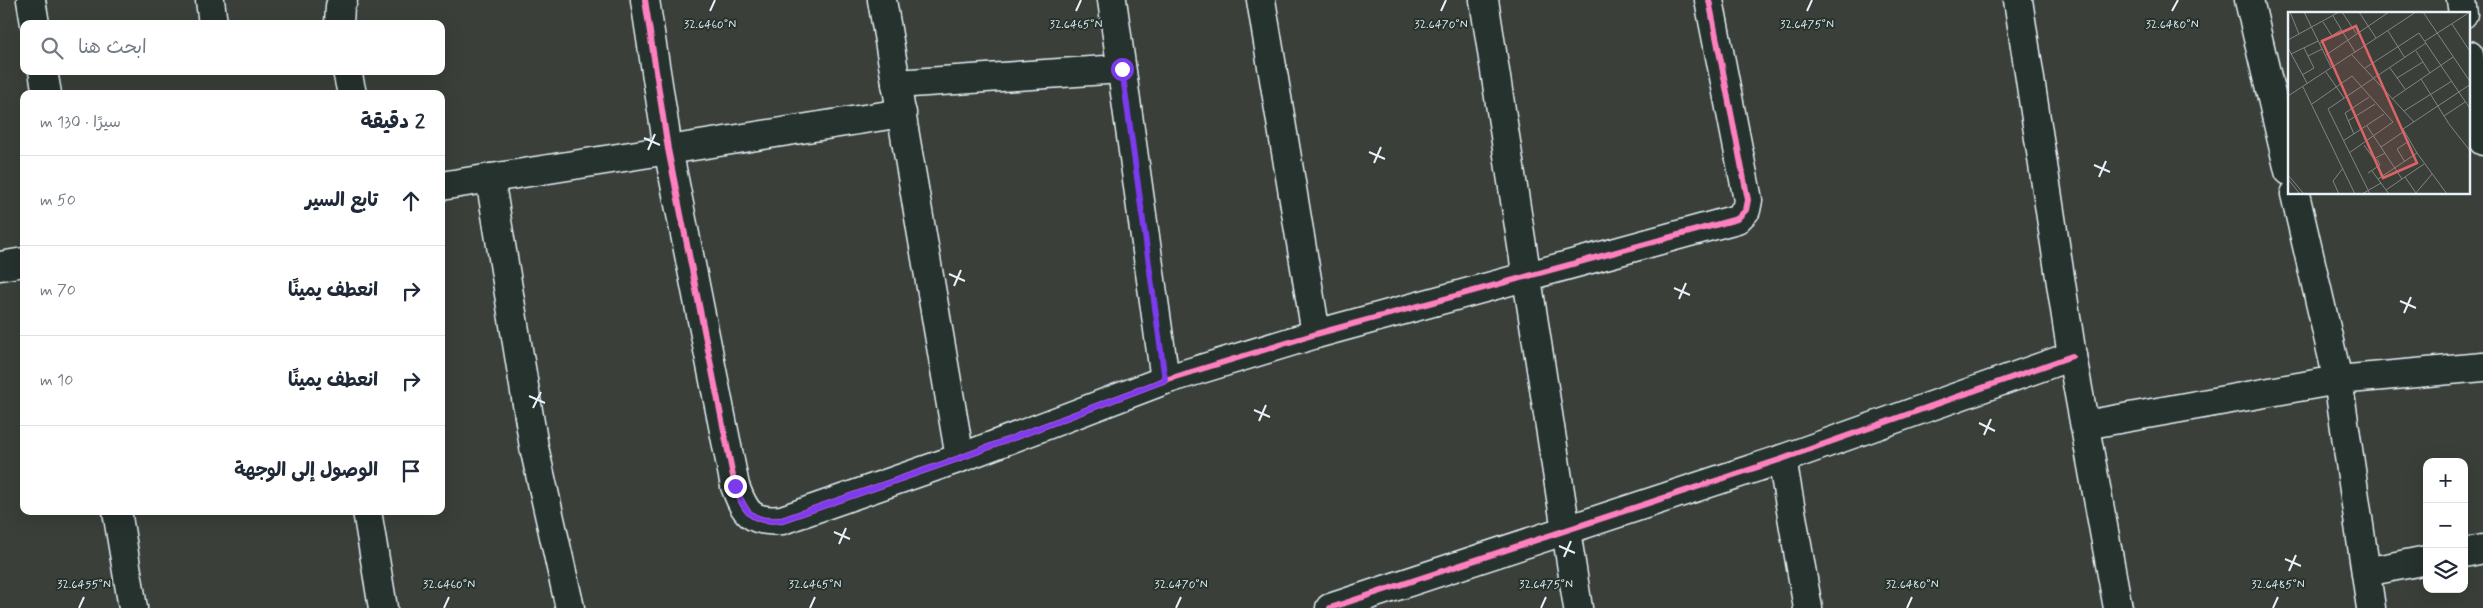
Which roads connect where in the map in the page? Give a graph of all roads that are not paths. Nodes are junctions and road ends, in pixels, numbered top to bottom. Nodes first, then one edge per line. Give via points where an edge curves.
1 (31, 0) edge
2 (210, 0) edge
3 (343, 0) edge
4 (645, 0) edge
5 (882, 0) edge
6 (1112, 0) edge
7 (1261, 0) edge
8 (1484, 0) edge
9 (1708, 0) edge
10 (2018, 0) edge
11 (2249, 0) edge
12 (34, 20) edge
13 (213, 20) edge
14 (339, 20) edge
15 (2470, 60) edge
16 (1122, 69) junction
17 (44, 75) edge
18 (349, 75) edge
19 (896, 84) junction
20 (46, 90) edge
21 (351, 90) edge
22 (902, 113) junction
23 (2483, 141) edge
24 (668, 149) junction
25 (2288, 167) edge
26 (490, 178) junction
27 (445, 185) edge
28 (2295, 195) edge
29 (20, 263) edge
30 (0, 266) edge
31 (1527, 276) junction
32 (1316, 334) junction
33 (2072, 356) junction
34 (2483, 367) edge
35 (1165, 380) junction
36 (2338, 380) junction
37 (2085, 425) junction
38 (960, 458) junction
39 (1782, 458) junction
40 (118, 515) edge
41 (368, 515) edge
42 (1566, 530) junction
43 (2483, 549) edge
44 (2468, 552) edge
45 (2423, 561) edge
46 (2366, 572) junction
47 (133, 608) edge
48 (383, 608) edge
49 (570, 608) edge
50 (1330, 608) edge
51 (1578, 608) edge
52 (1808, 608) edge
53 (2118, 608) edge
54 (2371, 608) edge

1 - 12 street
2 - 13 street
3 - 14 street
4 - 24 street
5 - 19 street
6 - 16 street
7 - 32 street
8 - 31 street
9 - 31 street via 1748,200 1746,210 1742,216 1725,223
10 - 33 street
11 - 25 street
15 - 23 street
16 - 19 street
16 - 35 street
17 - 20 street
18 - 21 street
19 - 22 street
22 - 24 street
22 - 38 street
24 - 26 street
24 - 38 street via 735,486 751,516 762,520 782,520
26 - 27 street
26 - 49 street via 534,447
28 - 36 street
29 - 30 street
31 - 32 street
31 - 42 street
32 - 35 street
33 - 37 street
33 - 39 street
34 - 36 street
35 - 38 street
36 - 37 street
36 - 46 street
37 - 53 street
39 - 42 street
39 - 52 street
40 - 47 street
41 - 48 street
42 - 50 street
42 - 51 street
43 - 44 street
45 - 46 street
46 - 54 street

